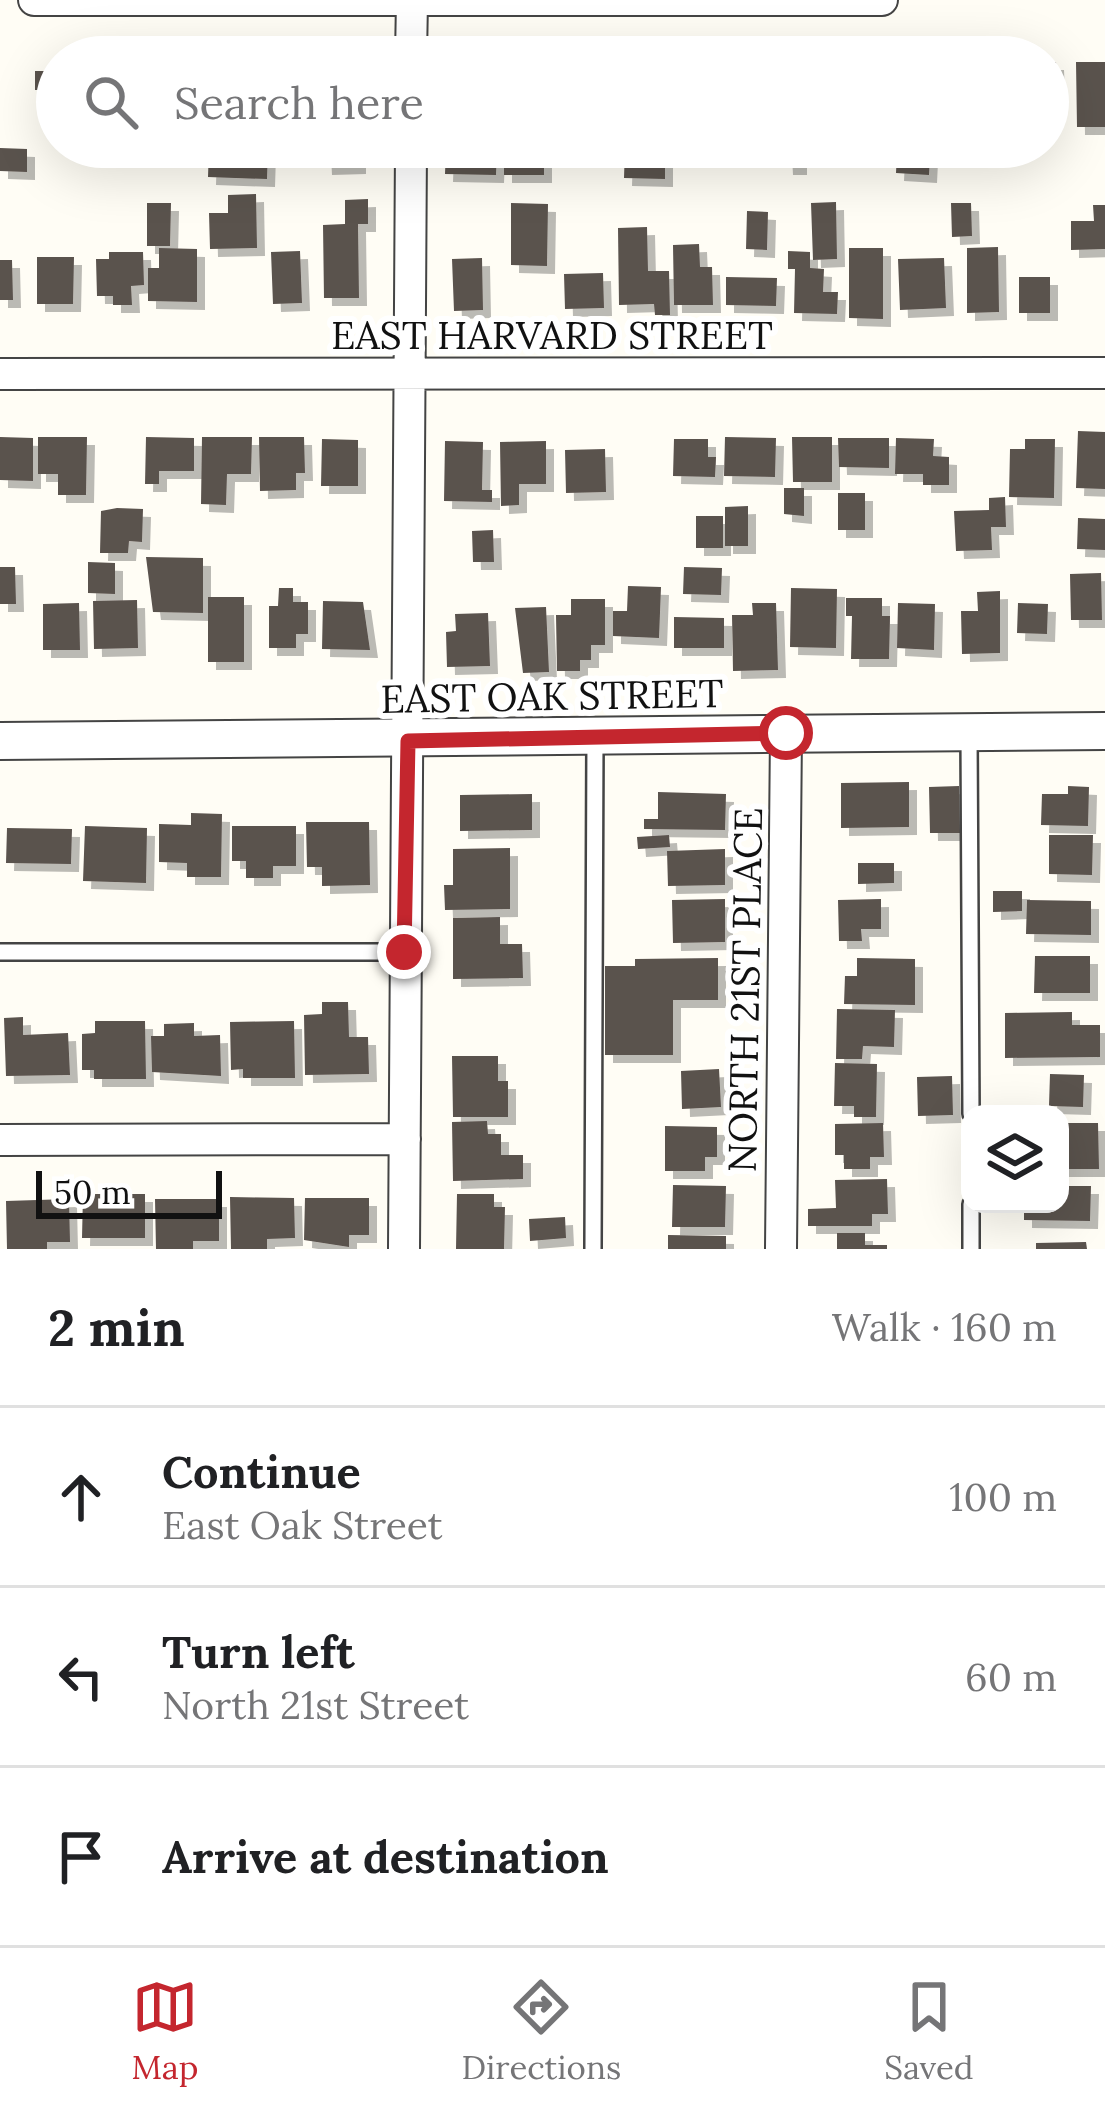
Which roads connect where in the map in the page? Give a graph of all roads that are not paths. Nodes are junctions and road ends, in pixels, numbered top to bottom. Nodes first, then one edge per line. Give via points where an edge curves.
1 (34, 0) edge
2 (882, 0) edge
3 (412, 2) edge
4 (411, 36) edge
5 (411, 168) edge
6 (1105, 373) edge
7 (0, 374) edge
8 (409, 375) junction
9 (1105, 731) edge
10 (786, 733) junction
11 (969, 733) junction
12 (595, 738) junction
13 (0, 741) edge
14 (408, 741) junction
15 (0, 952) edge
16 (404, 952) junction
17 (971, 1105) edge
18 (405, 1139) junction
19 (0, 1140) edge
20 (971, 1213) edge
21 (404, 1249) edge
22 (593, 1249) edge
23 (781, 1249) edge
24 (971, 1249) edge

1 - 3 street
2 - 3 street
3 - 4 street
5 - 8 street
6 - 8 street, EAST HARVARD STREET
7 - 8 street, EAST HARVARD STREET
8 - 14 street
9 - 11 street, EAST OAK STREET
10 - 11 street, EAST OAK STREET
10 - 12 street, EAST OAK STREET
10 - 23 street, NORTH 21ST PLACE
11 - 17 lane
12 - 14 street, EAST OAK STREET
12 - 22 lane
13 - 14 street, EAST OAK STREET
14 - 16 street
15 - 16 lane
16 - 18 street
18 - 19 street
18 - 21 street
20 - 24 lane

